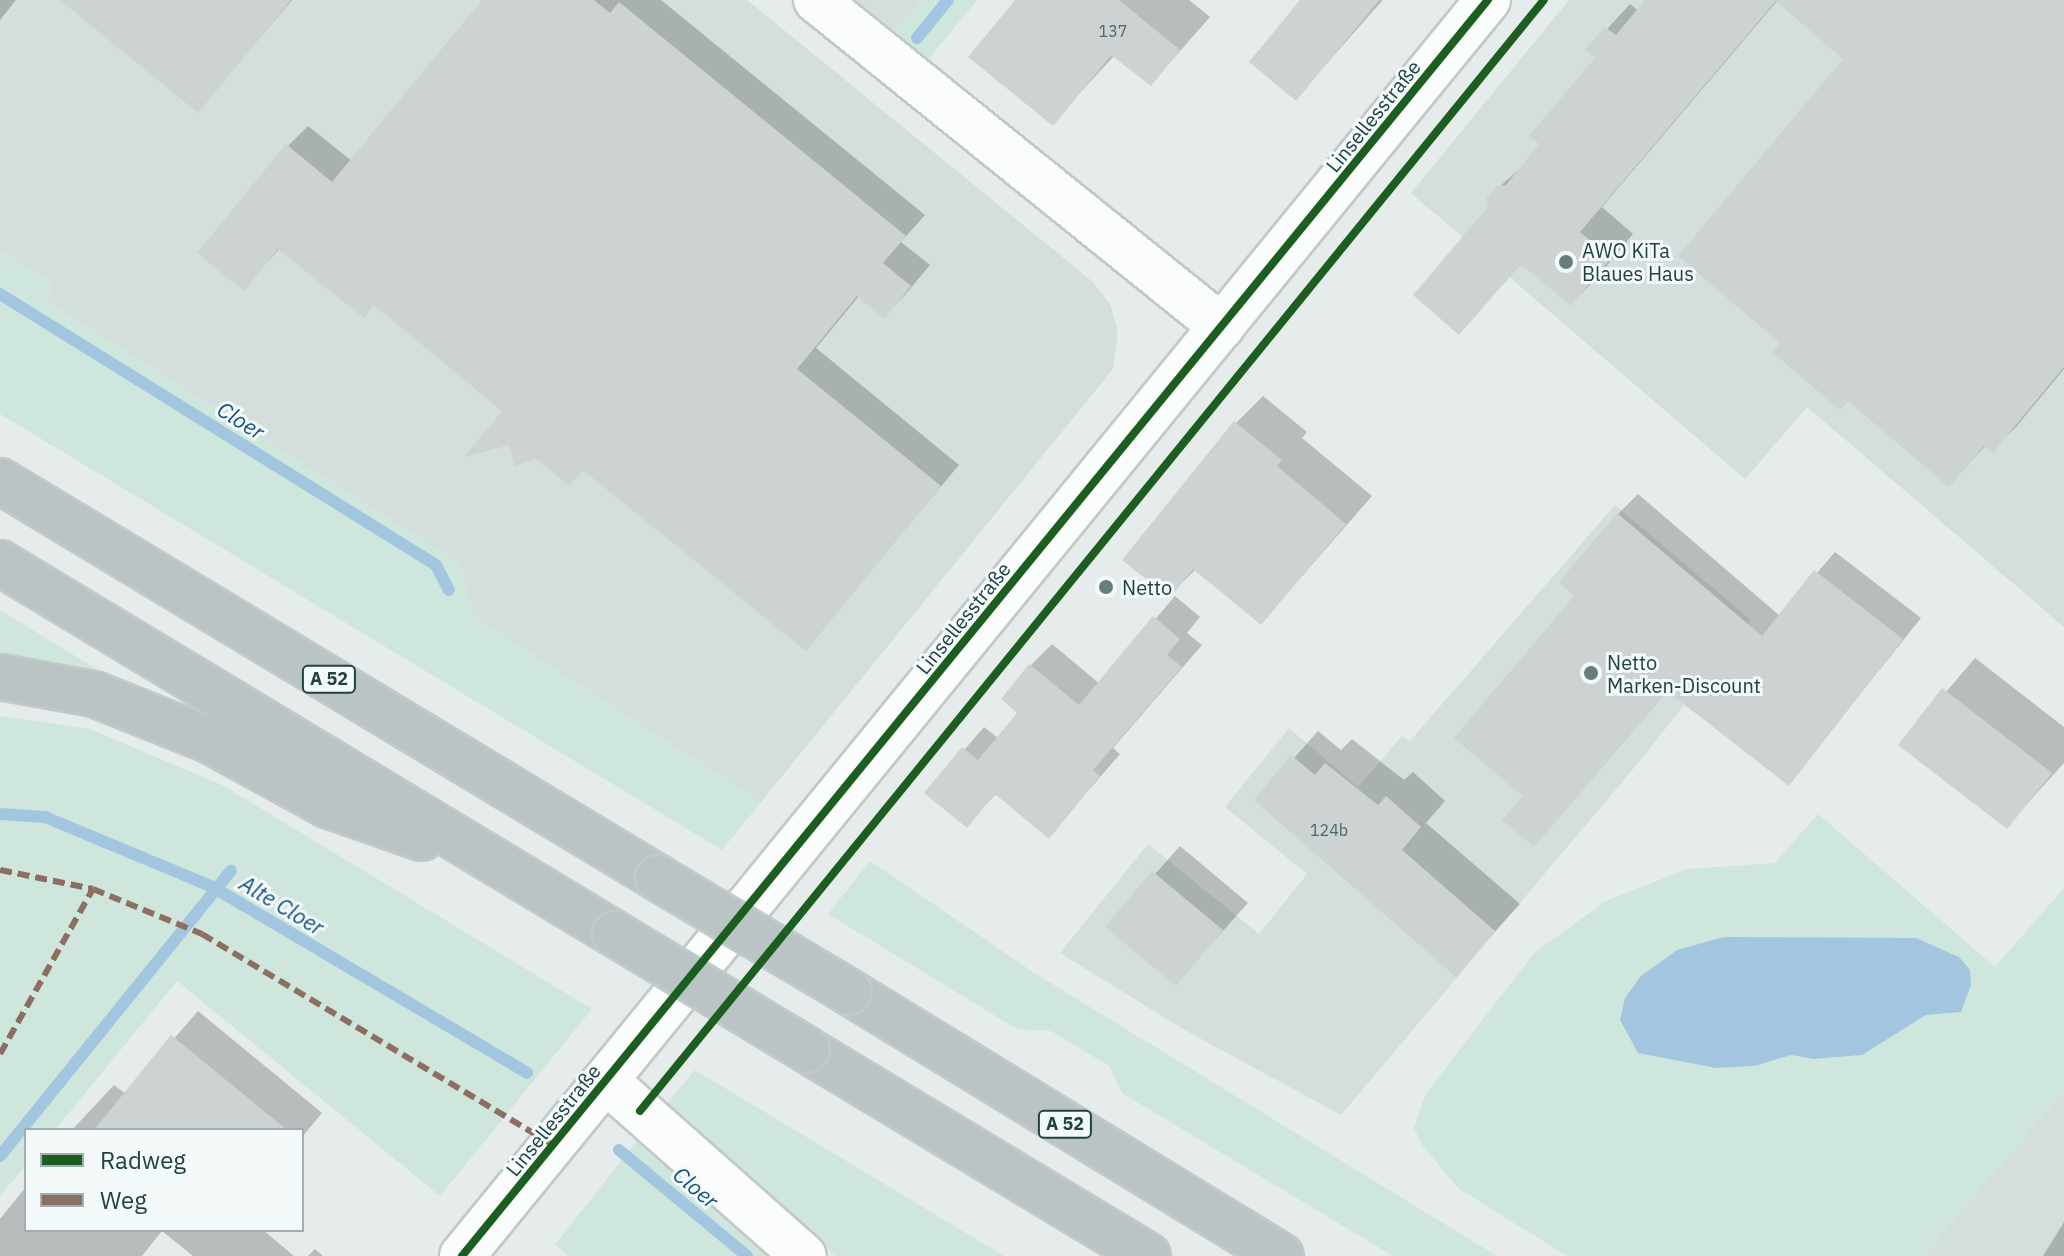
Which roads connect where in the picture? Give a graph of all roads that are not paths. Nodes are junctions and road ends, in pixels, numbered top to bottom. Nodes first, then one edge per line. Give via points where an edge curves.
1 (816, 0) edge
2 (1488, 0) edge
3 (1222, 327) junction
4 (0, 481) edge
5 (0, 563) edge
6 (0, 677) edge
7 (507, 868) junction
8 (606, 1081) junction
9 (462, 1256) edge
10 (804, 1256) edge
11 (1148, 1256) edge
12 (1281, 1256) edge

1 - 3 street
2 - 3 street, Linsellesstraße
3 - 8 street, Linsellesstraße
4 - 12 highway, A 52, bridge
5 - 7 highway
6 - 7 highway via 94,694 209,740 327,805
7 - 11 highway, bridge
8 - 9 street, Linsellesstraße
8 - 10 street

